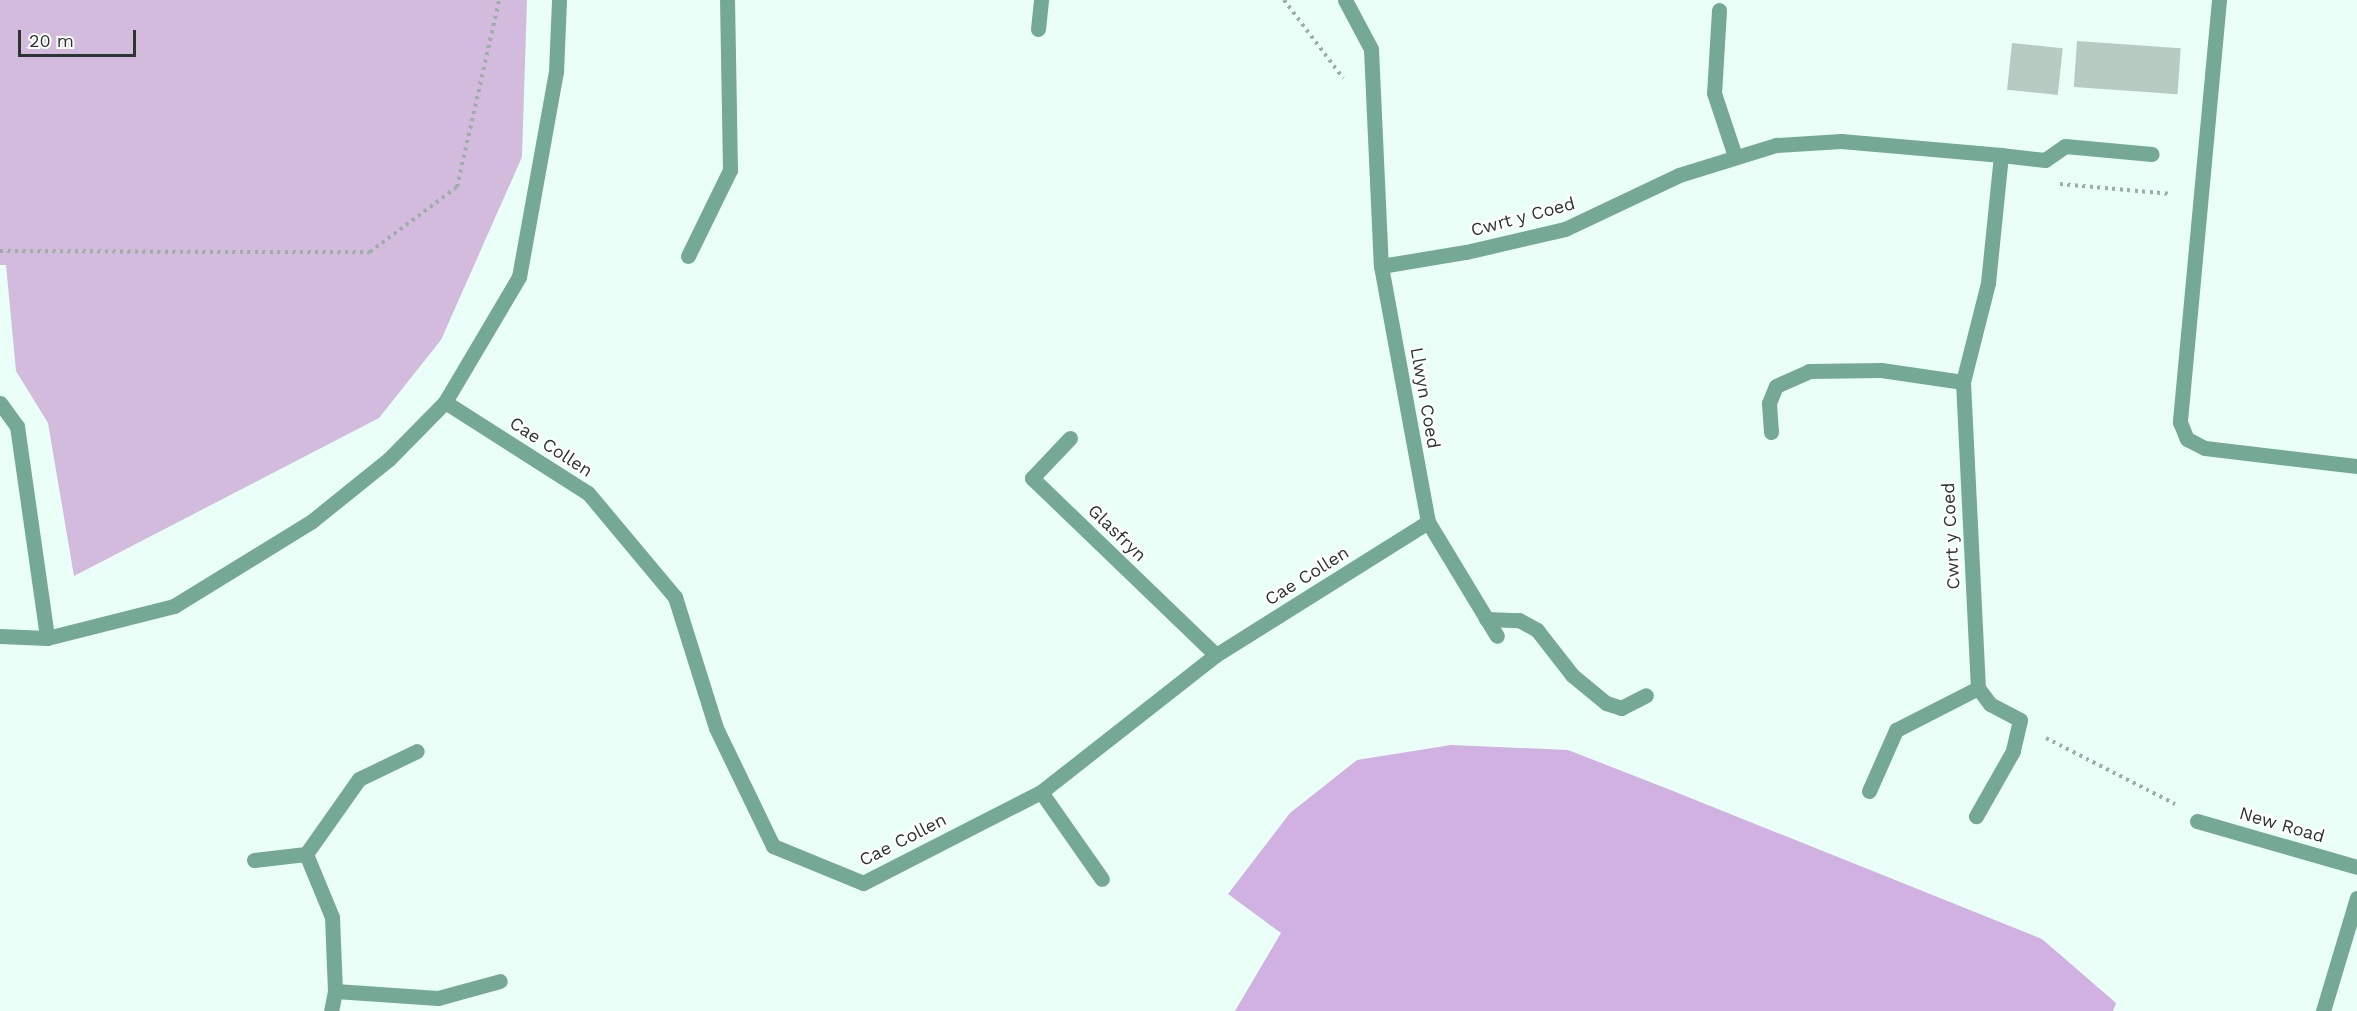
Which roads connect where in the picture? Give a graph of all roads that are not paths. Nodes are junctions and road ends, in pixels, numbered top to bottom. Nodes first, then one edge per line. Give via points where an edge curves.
1 (559, 0) edge
2 (727, 0) edge
3 (1041, 0) edge
4 (1345, 0) edge
5 (2219, 0) edge
6 (1719, 10) dead end
7 (1038, 29) dead end
8 (2001, 154) junction
9 (2152, 154) dead end
10 (1735, 156) junction
11 (688, 256) dead end
12 (1381, 266) junction
13 (1963, 382) junction
14 (445, 402) junction
15 (0, 403) edge
16 (1771, 432) dead end
17 (1070, 438) dead end
18 (2357, 466) edge
19 (1428, 522) junction
20 (1486, 619) junction
21 (0, 636) edge
22 (1497, 636) dead end
23 (46, 638) junction
24 (1216, 655) junction
25 (1977, 688) junction
26 (1646, 695) dead end
27 (417, 751) dead end
28 (1869, 791) dead end
29 (1041, 792) junction
30 (1976, 816) dead end
31 (2197, 820) road end
32 (306, 854) junction
33 (254, 860) dead end
34 (2357, 867) edge
35 (1102, 879) dead end
36 (2357, 898) edge
37 (500, 981) dead end
38 (335, 991) junction
39 (331, 1011) edge
40 (2323, 1011) edge

1 - 14 street via 556,72 519,277
2 - 11 street via 730,170
3 - 7 street
4 - 12 street, Llwyn Coed via 1371,49
5 - 18 street via 2180,422 2187,438 2205,448
6 - 10 street via 1714,93
8 - 9 street, Cwrt y Coed via 2045,160 2065,146
8 - 10 street, Cwrt y Coed via 1841,141 1776,145
8 - 13 street, Cwrt y Coed via 1988,283
10 - 12 street, Cwrt y Coed via 1679,175 1564,229 1466,252
12 - 19 street, Llwyn Coed
13 - 16 street via 1881,370 1809,371 1776,386 1769,403
13 - 25 street, Cwrt y Coed
14 - 23 street via 389,459 312,521 174,606
14 - 29 street, Cae Collen via 588,493 675,597 716,728 773,846 863,883
15 - 23 street via 17,426
17 - 24 street, Glasfryn via 1032,478
19 - 20 street, Llwyn Coed
19 - 24 street, Cae Collen
20 - 22 street, Llwyn Coed
20 - 26 street via 1518,620 1536,630 1572,675 1606,703 1621,708
21 - 23 street
24 - 29 street, Cae Collen
25 - 28 street via 1896,730
25 - 30 street via 1990,704 2020,720 2013,751
27 - 32 street via 359,779
29 - 35 street
31 - 34 street, New Road
32 - 33 street
32 - 38 street via 332,917
36 - 40 street
37 - 38 street via 438,998
38 - 39 street

